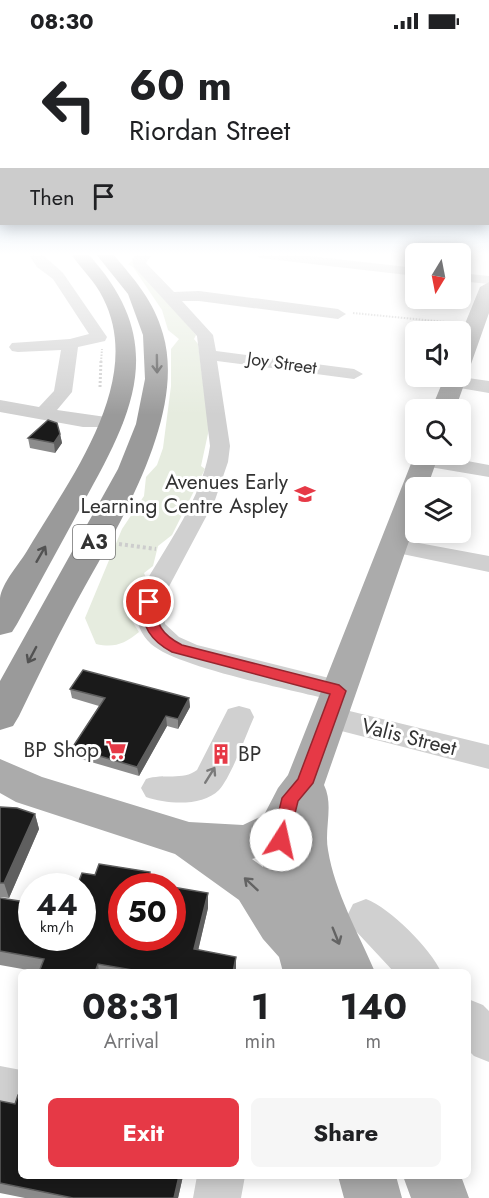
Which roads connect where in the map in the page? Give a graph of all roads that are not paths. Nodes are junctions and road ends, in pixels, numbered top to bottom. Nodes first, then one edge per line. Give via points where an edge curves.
1 (79, 308) edge
2 (116, 308) edge
3 (144, 308) edge
4 (182, 308) edge
5 (291, 308) edge
6 (481, 308) edge
7 (338, 314) road end
8 (471, 334) edge
9 (70, 344) junction
10 (18, 347) dead end
11 (208, 355) junction
12 (354, 374) dead end
13 (471, 380) edge
14 (489, 387) edge
15 (0, 406) edge
16 (44, 414) junction
17 (113, 423) junction
18 (422, 465) edge
19 (462, 465) edge
20 (489, 471) edge
21 (85, 477) junction
22 (126, 480) junction
23 (392, 545) junction
24 (489, 564) edge
25 (0, 624) edge
26 (334, 704) junction
27 (0, 716) edge
28 (239, 717) dead end
29 (489, 757) edge
30 (0, 775) edge
31 (304, 783) junction
32 (158, 788) dead end
33 (282, 826) junction
34 (189, 840) junction
35 (366, 916) dead end
36 (304, 959) edge
37 (350, 969) edge
38 (418, 969) edge
39 (471, 1023) edge
40 (489, 1041) edge
41 (0, 1088) edge
42 (18, 1091) edge
43 (220, 1179) edge
44 (368, 1179) edge
45 (433, 1179) edge
46 (217, 1198) edge
47 (373, 1198) edge
48 (440, 1198) edge

1 - 9 street via 99,338
2 - 17 highway, A3 via 127,350 125,384
3 -> 22 highway, A3 via 157,361 149,423
4 - 11 street, Valis Street via 205,335
5 - 7 street
6 - 8 main road
9 - 10 street
9 - 16 street via 63,392
11 - 12 street, Joy Street
11 - 26 street, Valis Street via 220,458 152,594 147,610 152,627 167,643 189,653
13 - 14 street
15 - 16 street
16 - 17 street
17 - 21 highway, A3
18 - 23 main road
19 - 20 street
21 - 22 highway
25 -> 21 highway, A3
22 -> 27 highway, A3
23 - 24 street
23 - 26 main road
26 - 29 street, Valis Street
26 - 31 main road
32 -> 28 street via 188,790 210,779
30 - 34 main road via 30,790
31 - 33 main road via 290,798
31 -> 37 main road via 309,803 305,825 307,855
33 - 34 main road via 246,843
33 - 36 main road via 282,854 299,919
36 -> 34 main road via 255,886
35 - 38 street
39 - 40 street
41 - 42 street
43 - 46 street
44 - 47 main road
45 - 48 main road

